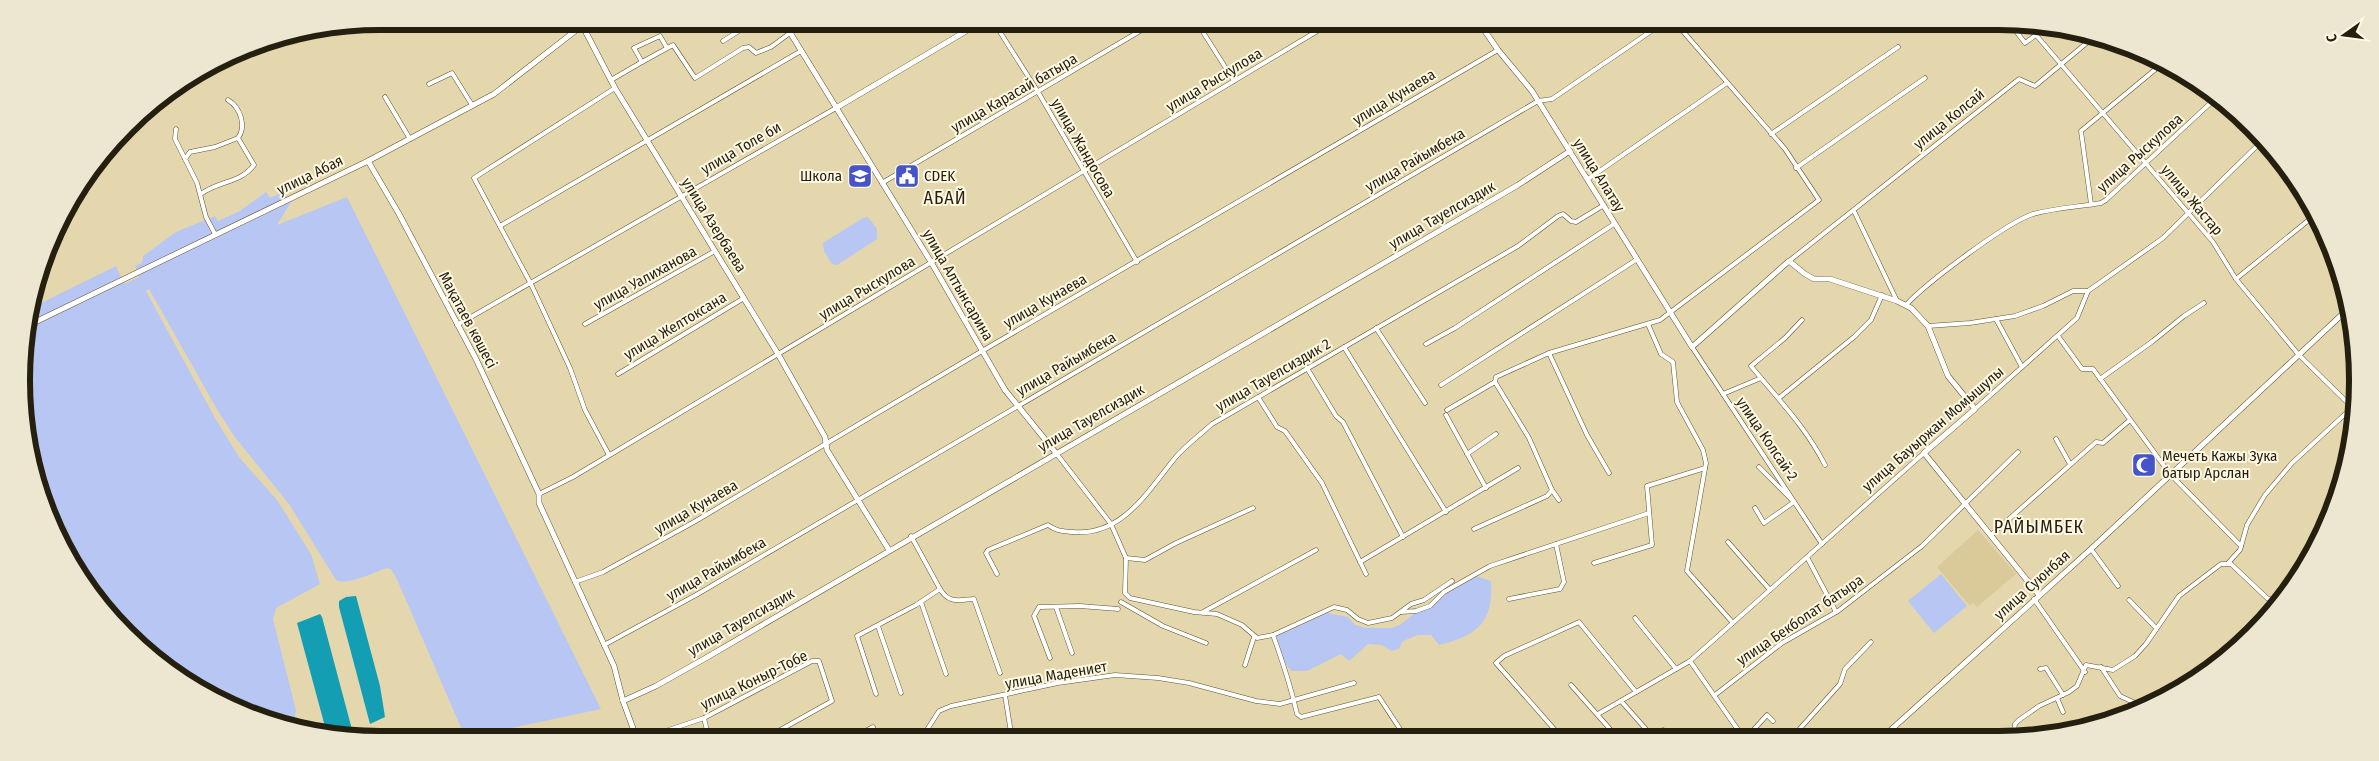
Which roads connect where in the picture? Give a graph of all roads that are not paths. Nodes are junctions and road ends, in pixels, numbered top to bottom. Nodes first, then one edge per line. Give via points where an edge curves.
1 (573, 30) edge
2 (586, 30) edge
3 (740, 30) edge
4 (788, 30) edge
5 (968, 30) edge
6 (999, 30) edge
7 (1142, 30) edge
8 (1202, 30) edge
9 (1319, 30) edge
10 (1484, 30) edge
11 (1653, 30) edge
12 (1682, 30) edge
13 (2016, 31) edge
14 (790, 33) junction
15 (2036, 35) joint
16 (723, 41) dead end
17 (2088, 42) edge
18 (1898, 47) dead end
19 (667, 48) junction
20 (1498, 50) junction
21 (801, 51) junction
22 (642, 62) junction
23 (2061, 64) junction
24 (2157, 68) edge
25 (1925, 78) dead end
26 (611, 80) junction
27 (1234, 81) junction
28 (1728, 83) junction
29 (429, 84) dead end
30 (615, 88) junction
31 (1038, 92) junction
32 (385, 97) dead end
33 (228, 100) dead end
34 (1538, 101) junction
35 (2212, 102) edge
36 (472, 105) junction
37 (836, 108) junction
38 (2104, 113) junction
39 (176, 129) dead end
40 (1771, 134) junction
41 (238, 138) junction
42 (410, 139) junction
43 (648, 141) junction
44 (2258, 145) edge
45 (1570, 151) junction
46 (185, 159) junction
47 (368, 161) junction
48 (2146, 163) junction
49 (1796, 168) junction
50 (1084, 171) junction
51 (1588, 179) junction
52 (882, 183) junction
53 (200, 194) junction
54 (681, 197) junction
55 (2091, 204) junction
56 (1604, 205) junction
57 (1854, 211) junction
58 (2188, 212) junction
59 (2310, 219) edge
60 (1614, 224) junction
61 (500, 226) junction
62 (215, 234) junction
63 (716, 251) junction
64 (1636, 260) junction
65 (1789, 261) junction
66 (931, 262) junction
67 (1137, 262) junction
68 (2236, 278) junction
69 (531, 284) junction
70 (2088, 291) junction
71 (1882, 296) junction
72 (744, 298) junction
73 (1897, 301) junction
74 (2204, 303) dead end
75 (1906, 305) junction
76 (1671, 311) junction
77 (2342, 314) edge
78 (1996, 319) junction
79 (1802, 320) dead end
80 (35, 322) edge
81 (585, 324) dead end
82 (1648, 324) junction
83 (457, 325) junction
84 (1928, 326) junction
85 (1376, 328) junction
86 (2058, 336) junction
87 (1426, 344) dead end
88 (1344, 347) junction
89 (1692, 347) junction
90 (982, 351) junction
91 (1548, 353) junction
92 (778, 354) junction
93 (2298, 354) junction
94 (2022, 367) junction
95 (1307, 368) junction
96 (618, 374) dead end
97 (1761, 378) junction
98 (2100, 379) junction
99 (1495, 382) junction
100 (1441, 385) dead end
101 (1722, 394) junction
102 (1258, 397) junction
103 (1779, 398) junction
104 (2348, 402) edge
105 (1425, 403) dead end
106 (1018, 406) junction
107 (1975, 409) junction
108 (1447, 410) dead end
109 (2347, 414) edge
110 (1446, 415) dead end
111 (2130, 420) junction
112 (1496, 434) dead end
113 (2056, 439) dead end
114 (826, 442) junction
115 (2018, 452) dead end
116 (1056, 453) junction
117 (1924, 453) junction
118 (1467, 454) junction
119 (609, 455) junction
120 (2070, 464) junction
121 (1824, 465) dead end
122 (1759, 467) dead end
123 (1518, 468) dead end
124 (1705, 468) junction
125 (1609, 473) dead end
126 (2170, 474) junction
127 (1486, 488) junction
128 (1552, 490) junction
129 (539, 494) junction
130 (858, 499) junction
131 (1559, 500) dead end
132 (1794, 502) junction
133 (1965, 503) junction
134 (1254, 508) dead end
135 (1754, 508) dead end
136 (1446, 512) junction
137 (1649, 514) junction
138 (1111, 524) junction
139 (1474, 528) dead end
140 (1991, 535) junction
141 (911, 536) junction
142 (1403, 537) junction
143 (1728, 542) dead end
144 (1556, 544) junction
145 (1822, 544) junction
146 (2241, 546) junction
147 (2091, 548) junction
148 (889, 550) junction
149 (1316, 550) dead end
150 (1807, 557) junction
151 (1126, 558) junction
152 (1360, 562) junction
153 (2229, 562) junction
154 (1594, 563) dead end
155 (997, 574) dead end
156 (1366, 574) dead end
157 (1452, 581) dead end
158 (575, 582) junction
159 (2118, 586) dead end
160 (940, 589) junction
161 (1770, 590) junction
162 (2039, 594) junction
163 (1509, 599) dead end
164 (2034, 599) junction
165 (2129, 600) dead end
166 (2272, 600) edge
167 (921, 602) junction
168 (1121, 602) dead end
169 (1056, 606) junction
170 (1118, 609) dead end
171 (1203, 612) junction
172 (1401, 612) junction
173 (1836, 612) junction
174 (1634, 618) dead end
175 (1733, 623) junction
176 (878, 626) junction
177 (2156, 628) junction
178 (1273, 635) junction
179 (1254, 637) junction
180 (1871, 642) dead end
181 (1206, 643) dead end
182 (604, 645) junction
183 (1072, 653) dead end
184 (1050, 658) dead end
185 (1690, 661) junction
186 (1245, 665) dead end
187 (2101, 667) junction
188 (1676, 669) junction
189 (2040, 669) dead end
190 (2085, 672) junction
191 (1000, 673) dead end
192 (946, 674) dead end
193 (1354, 683) dead end
194 (1572, 685) dead end
195 (1636, 692) junction
196 (901, 693) dead end
197 (876, 694) dead end
198 (1005, 695) junction
199 (1715, 695) junction
200 (2063, 695) junction
201 (2057, 698) junction
202 (623, 701) junction
203 (1294, 701) junction
204 (1621, 701) junction
205 (2135, 703) edge
206 (2063, 712) dead end
207 (1598, 714) junction
208 (704, 718) junction
209 (1773, 721) dead end
210 (873, 727) dead end
211 (2014, 730) edge
212 (634, 731) edge
213 (666, 731) edge
214 (707, 731) edge
215 (778, 731) edge
216 (866, 731) edge
217 (926, 731) edge
218 (1011, 731) edge
219 (1401, 731) edge
220 (1556, 731) edge
221 (1613, 731) edge
222 (1648, 731) edge
223 (1741, 731) edge
224 (1751, 731) edge
225 (1798, 731) edge
226 (1891, 731) edge

1 - 36 street, улица Абая via 494,94
2 - 26 street, улица Азербаева
3 - 16 street
4 - 14 street, улица Алтынсарина
5 - 37 street, улица Толе би
6 - 31 street, улица Жандосова
7 - 31 street, улица Карасай батыра
8 - 27 street
9 - 27 street, улица Рыскулова
10 - 20 street, улица Алатау
11 - 34 street, улица Райымбека via 1552,99
12 - 28 street
13 - 15 street via 2025,43
14 - 19 street via 756,53 749,46 743,48 695,78 676,46
14 - 21 street, улица Алтынсарина
15 - 23 street, улица Жастар
17 - 23 street
18 - 40 street
19 - 22 street
19 - 22 street via 660,36 634,48
20 - 34 street, улица Алатау
20 - 67 street, улица Кунаева
21 - 37 street, улица Алтынсарина
21 - 43 street
22 - 26 street
23 - 38 street, улица Жастар
23 - 57 street, улица Колсай via 2035,86 2019,79
24 - 38 street
25 - 49 street
26 - 30 street, улица Азербаева
27 - 50 street, улица Рыскулова
28 - 40 street
28 - 51 street
29 - 36 street via 452,73
30 - 43 street, улица Азербаева
30 - 61 street via 474,178
31 - 50 street, улица Жандосова
31 - 52 street, улица Карасай батыра
32 - 42 street
33 - 41 street via 234,103 242,123
34 - 45 street, улица Алатау
34 - 106 street, улица Райымбека
35 - 48 street, улица Рыскулова
36 - 42 street, улица Абая
37 - 52 street, улица Алтынсарина
37 - 54 street, улица Толе би
38 - 48 street, улица Жастар
38 - 55 street via 2080,134
39 - 46 street via 176,139
40 - 49 street
41 - 46 street via 190,152
41 - 53 street via 254,165 247,174 219,183
42 - 47 street, улица Абая
43 - 54 street, улица Азербаева
43 - 61 street
44 - 58 street
45 - 51 street, улица Алатау
45 - 116 street, улица Тауелсиздик via 1518,185
46 - 53 street
47 - 62 street, улица Абая
47 - 83 street, Мақатаев көшесі
48 - 55 street, улица Рыскулова via 2106,200
48 - 58 street, улица Жастар
49 - 76 street via 1820,200
50 - 66 street, улица Рыскулова
50 - 67 street, улица Жандосова
51 - 56 street, улица Алатау
52 - 66 street, улица Алтынсарина
53 - 62 street
54 - 63 street, улица Азербаева
54 - 69 street, улица Толе би
55 - 75 street, улица Рыскулова via 2032,215 2012,224
56 - 60 street, улица Алатау
56 - 85 street, улица Тауелсиздик 2 via 1576,222 1563,214 1558,216 1518,246
57 - 65 street, улица Колсай
57 - 73 street
58 - 68 street, улица Жастар via 2213,242
58 - 70 street via 2162,238
59 - 68 street
60 - 64 street, улица Алатау
60 - 87 street
61 - 69 street
62 - 80 street, улица Абая
63 - 72 street, улица Азербаева
63 - 81 street, улица Уалиханова
64 - 76 street, улица Алатау
64 - 100 street
65 - 71 street via 1814,279 1830,279
65 - 89 street, улица Колсай
66 - 90 street, улица Алтынсарина
66 - 92 street, улица Рыскулова
67 - 90 street, улица Кунаева
68 - 93 street, улица Жастар
69 - 83 street, улица Толе би
69 - 119 street via 570,368 585,410
70 - 78 street via 2073,291 2032,311
70 - 86 street, улица Бауыржан Момышулы via 2076,318
71 - 73 street
71 - 103 street via 1870,320 1854,337
72 - 92 street, улица Азербаева
72 - 96 street, улица Желтоксана
73 - 75 street
74 - 98 street
75 - 84 street
76 - 82 street
76 - 89 street, улица Алатау
77 - 93 street, улица Суюнбая
78 - 84 street
78 - 94 street
79 - 97 street via 1751,366
82 - 91 street
82 - 124 street via 1661,354 1674,362 1677,402 1703,450
83 - 129 street, Мақатаев көшесі
84 - 107 street via 1948,376
85 - 88 street, улица Тауелсиздик 2
85 - 105 street
86 - 94 street, улица Бауыржан Момышулы
86 - 98 street via 2082,369 2093,369
88 - 95 street, улица Тауелсиздик 2
88 - 136 street
89 - 101 street, улица Колсай-2
90 - 106 street, улица Алтынсарина
90 - 114 street, улица Кунаева
91 - 99 street via 1496,377
91 - 125 street
92 - 114 street, улица Азербаева
92 - 119 street, улица Рыскулова
93 - 104 street, улица Жастар
93 - 126 street, улица Суюнбая
94 - 107 street, улица Бауыржан Момышулы
95 - 102 street, улица Тауелсиздик 2
95 - 142 street via 1343,422
97 - 101 street
97 - 103 street
98 - 111 street
99 - 108 street
99 - 128 street via 1529,438
101 - 132 street, улица Колсай-2
102 - 138 street, улица Тауелсиздик 2 via 1212,424 1177,456 1141,502
102 - 152 street via 1277,427 1285,431 1322,483
103 - 121 street via 1816,448
106 - 116 street, улица Алтынсарина
106 - 130 street, улица Райымбека
107 - 117 street, улица Бауыржан Момышулы
109 - 146 street via 2292,463 2265,495 2247,525
110 - 118 street
111 - 120 street
111 - 126 street
112 - 118 street
113 - 120 street
114 - 130 street, улица Азербаева via 827,450
114 - 158 street, улица Кунаева via 686,527 603,572
115 - 133 street, улица Бекболат батыра
116 - 138 street, улица Алтынсарина
116 - 141 street, улица Тауелсиздик
117 - 133 street
117 - 145 street, улица Бауыржан Момышулы
118 - 127 street
119 - 129 street, улица Рыскулова
120 - 140 street
122 - 132 street
123 - 127 street
124 - 137 street via 1647,486
124 - 175 street via 1686,571
126 - 146 street
126 - 147 street, улица Суюнбая
127 - 136 street
128 - 131 street
128 - 139 street via 1546,496
129 - 158 street, Мақатаев көшесі via 539,503
130 - 148 street, улица Азербаева
130 - 182 street, улица Райымбека
132 - 135 street via 1764,523
132 - 145 street, улица Колсай-2
133 - 140 street
133 - 173 street, улица Бекболат батыра via 1922,546
134 - 151 street via 1145,560
136 - 142 street
137 - 144 street
137 - 154 street via 1652,545
138 - 151 street, улица Алтынсарина
138 - 155 street, улица Тауелсиздик 2 via 1090,534 1056,531 1048,525 1035,529 986,553
140 - 162 street
141 - 148 street, улица Тауелсиздик
141 - 160 street
142 - 152 street
143 - 161 street
144 - 163 street via 1564,582 1560,589
144 - 172 street via 1490,566 1444,592 1430,606
145 - 150 street, улица Бауыржан Момышулы
146 - 153 street
147 - 159 street
147 - 162 street, улица Суюнбая
148 - 202 street, улица Тауелсиздик via 656,686
149 - 171 street
150 - 161 street, улица Бауыржан Момышулы
150 - 173 street
151 - 171 street via 1125,593 1130,598
152 - 156 street
153 - 166 street
153 - 177 street via 2221,564 2178,596
157 - 172 street
158 - 182 street, Мақатаев көшесі
160 - 167 street
160 - 191 street via 945,598 952,601 974,599
161 - 175 street, улица Бауыржан Момышулы
162 - 164 street, улица Суюнбая
164 - 190 street
164 - 226 street, улица Суюнбая
165 - 177 street
167 - 176 street
167 - 192 street
168 - 181 street via 1164,626
169 - 170 street
169 - 183 street
169 - 184 street via 1039,607 1034,616
171 - 179 street via 1227,617
172 - 178 street via 1392,618 1368,623 1339,607 1329,608
173 - 199 street, улица Бекболат батыра via 1782,643
174 - 188 street
175 - 185 street, улица Бауыржан Момышулы
176 - 196 street
176 - 197 street via 860,633 857,640
177 - 187 street via 2135,656 2113,670
178 - 179 street
178 - 203 street
179 - 186 street
180 - 225 street via 1845,669 1840,684
182 - 202 street, Мақатаев көшесі via 614,666
185 - 188 street, улица Бауыржан Момышулы
185 - 199 street
187 - 190 street via 2088,664
187 - 205 street via 2120,696
188 - 195 street, улица Бауыржан Момышулы
189 - 200 street via 2046,668
190 - 200 street via 2077,686
193 - 203 street, улица Мадениет
194 - 207 street
195 - 204 street, улица Бауыржан Момышулы
195 - 220 street via 1580,622 1496,662
198 - 203 street, улица Мадениет via 1115,675 1188,683 1272,704
198 - 217 street, улица Мадениет via 939,711
198 - 218 street
199 - 223 street
200 - 201 street
201 - 206 street
201 - 211 street via 2018,720
202 - 212 street, Мақатаев көшесі
203 - 219 street via 1301,717 1379,697
204 - 207 street, улица Бауыржан Момышулы
204 - 222 street
207 - 221 street
208 - 213 street, улица Коныр-Тобе
208 - 214 street
208 - 215 street, улица Коныр-Тобе via 812,661 819,661 832,701
209 - 224 street via 1767,715
210 - 216 street

